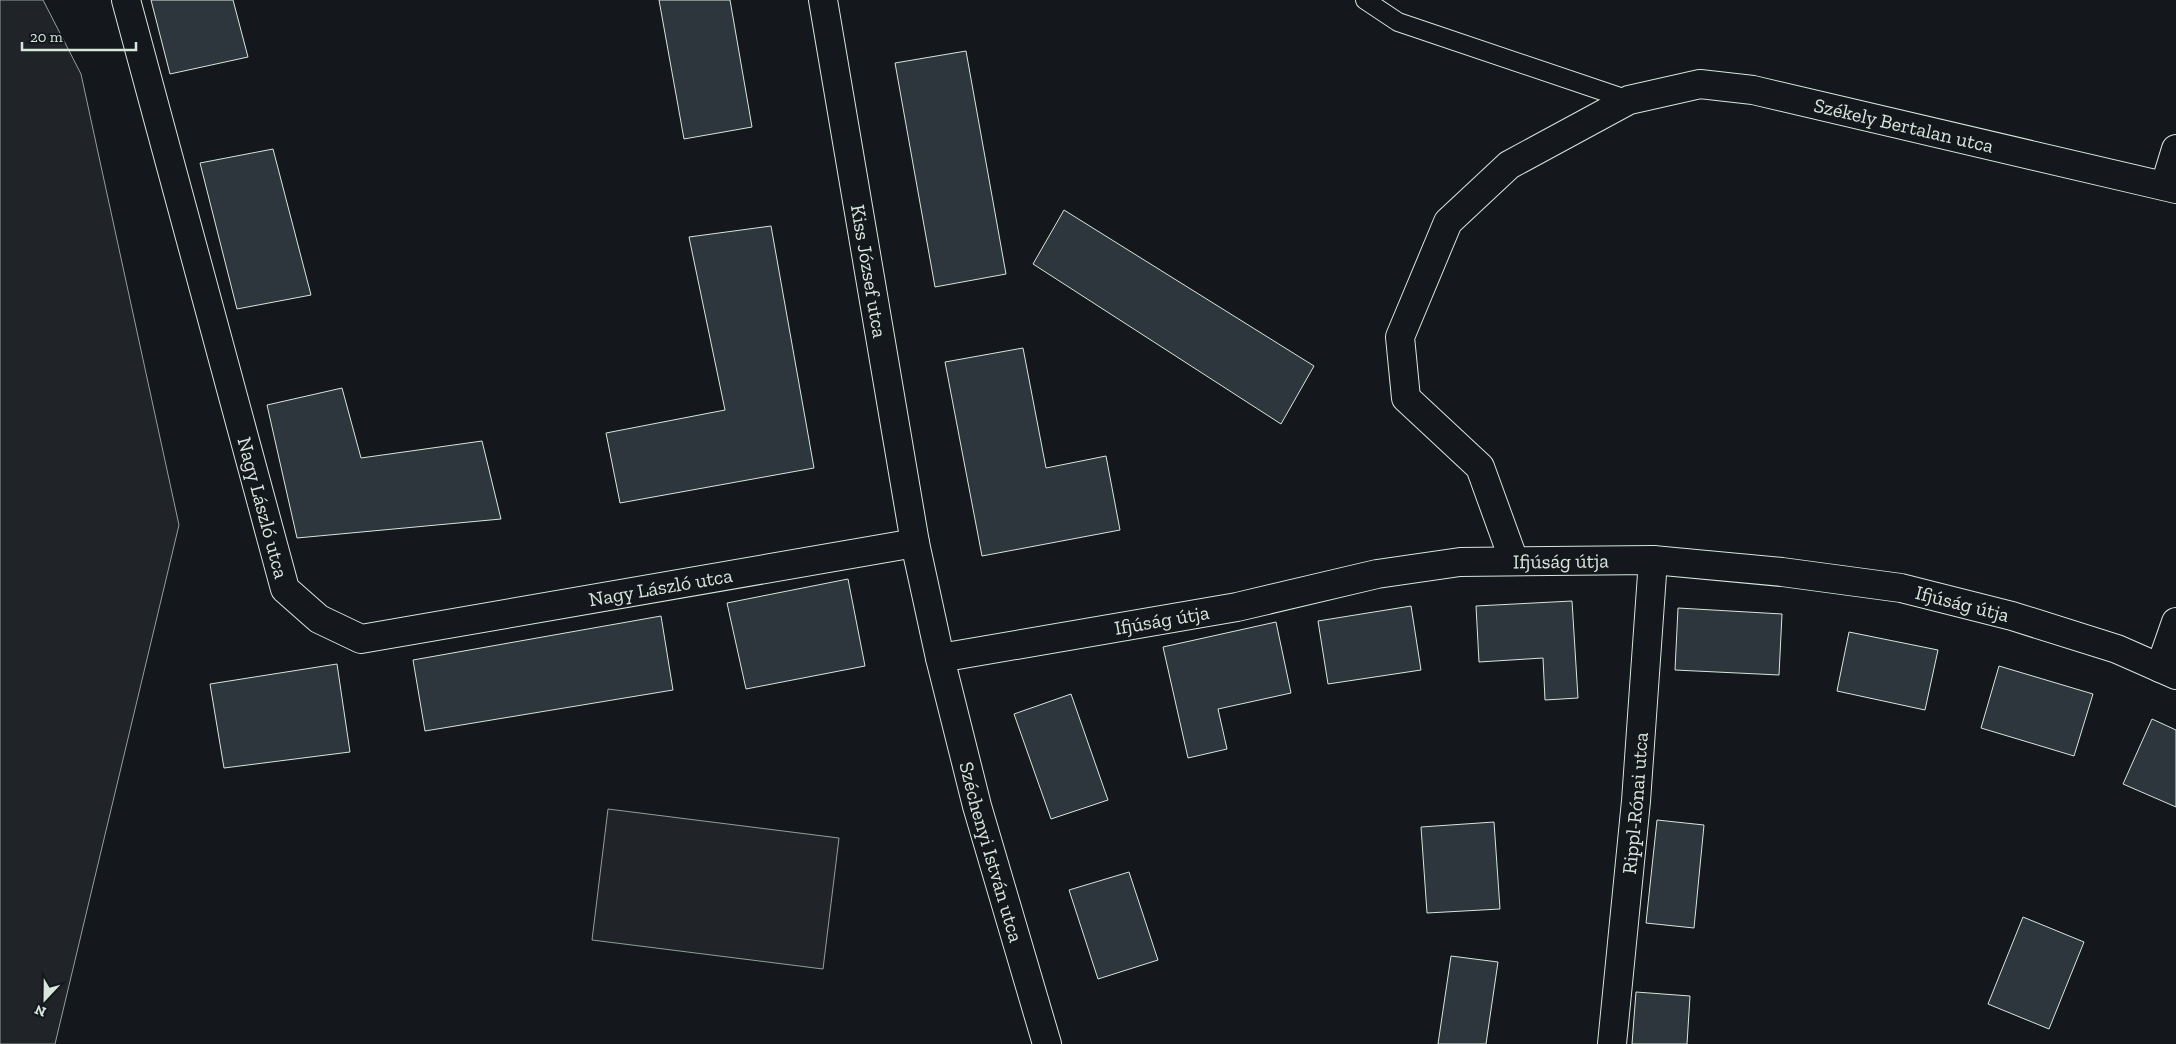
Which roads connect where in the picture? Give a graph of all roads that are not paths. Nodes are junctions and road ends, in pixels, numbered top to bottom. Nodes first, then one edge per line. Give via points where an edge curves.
1 (126, 0) edge
2 (823, 0) edge
3 (1366, 0) edge
4 (1629, 100) junction
5 (2176, 149) edge
6 (2171, 187) edge
7 (914, 543) junction
8 (1653, 560) junction
9 (1514, 561) junction
10 (2176, 622) edge
11 (940, 658) junction
12 (2168, 672) edge
13 (1048, 1044) edge
14 (1612, 1044) edge

1 - 7 street, Nagy László utca via 285,589 319,619 361,639
2 - 7 street, Kiss József utca
3 - 4 lane via 1398,22
4 - 6 street, Székely Bertalan utca via 1700,84 1752,90
4 - 9 street, Székely Bertalan utca via 1509,165 1448,222 1400,337 1406,398 1480,466
5 - 6 street
7 - 11 street, Kiss József utca
8 - 9 street, Ifjúság útja
8 - 12 street, Ifjúság útja via 1782,572 1901,588 2012,616 2117,649
8 - 14 street, Rippl-Rónai utca via 1636,801
9 - 11 street, Ifjúság útja via 1460,562 1377,574 1238,607
10 - 12 street
11 - 13 street, Széchenyi István utca via 977,806

